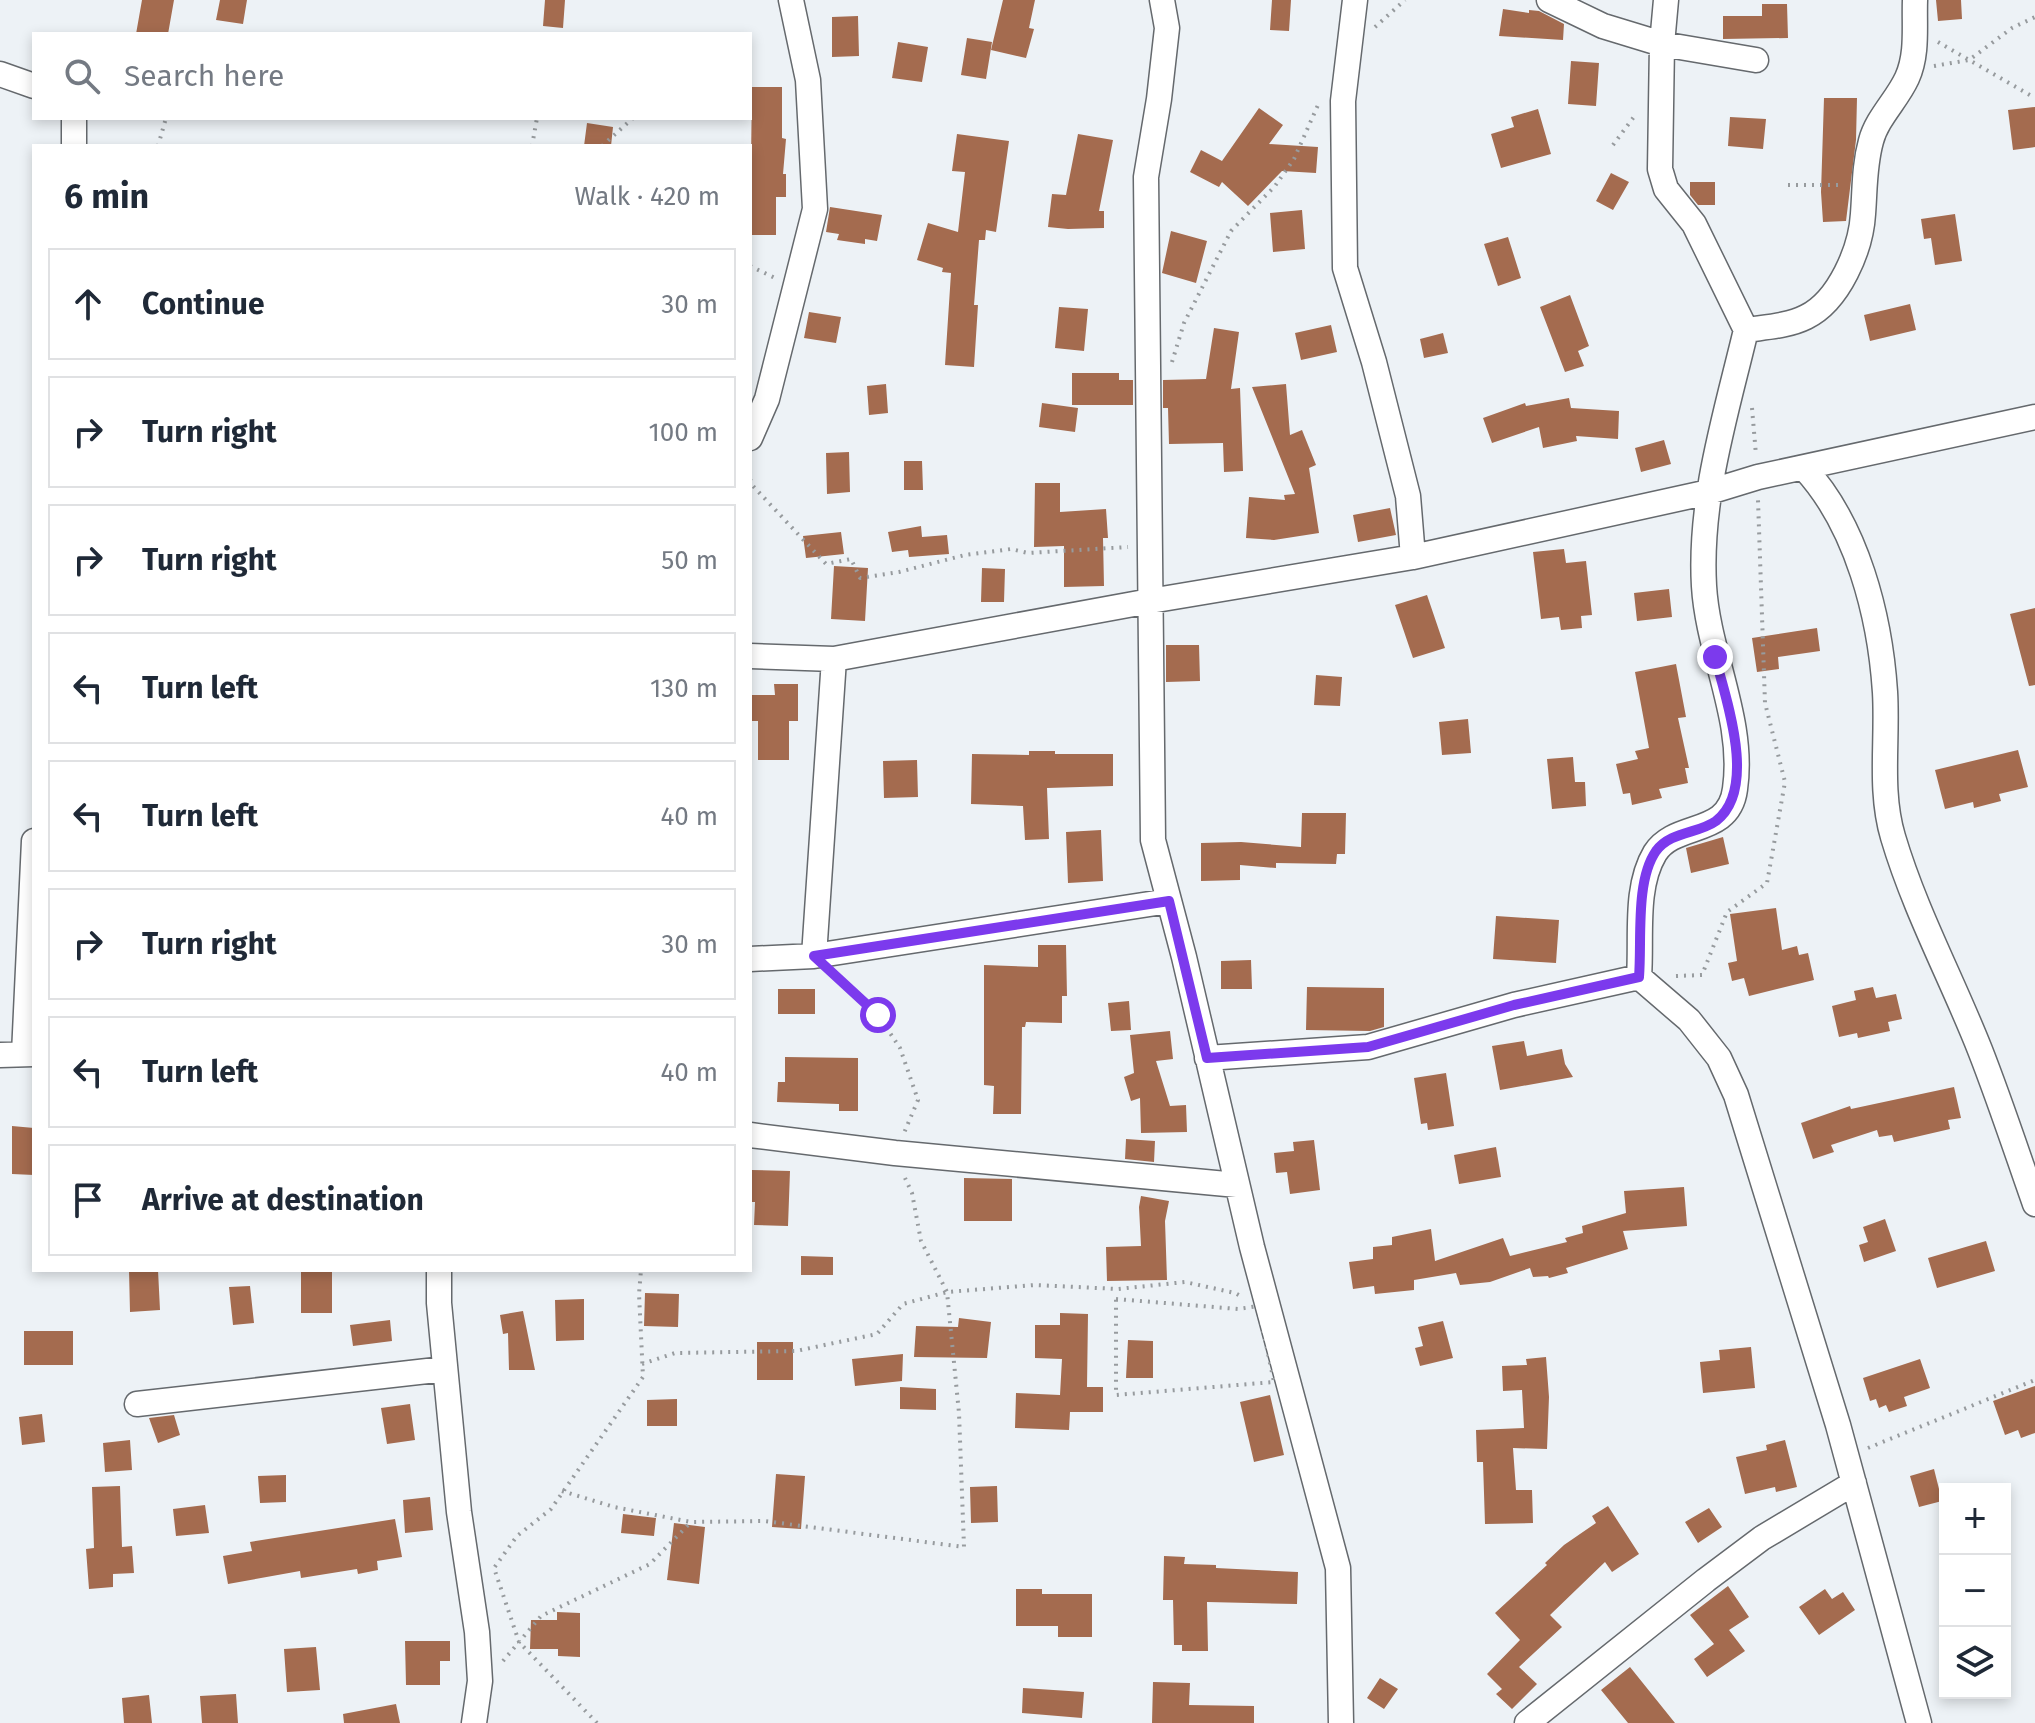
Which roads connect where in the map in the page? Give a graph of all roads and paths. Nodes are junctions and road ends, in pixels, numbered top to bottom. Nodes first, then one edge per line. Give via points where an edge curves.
1 (791, 0) edge
2 (1162, 0) edge
3 (1180, 0) edge
4 (1355, 0) edge
5 (1405, 0) edge
6 (1549, 0) edge
7 (1666, 0) edge
8 (1915, 7) edge
9 (2035, 17) edge
10 (1165, 37) junction
11 (1662, 44) junction
12 (1349, 54) junction
13 (1756, 60) dead end
14 (1969, 60) junction
15 (1930, 67) dead end
16 (0, 74) edge
17 (32, 85) edge
18 (1324, 95) dead end
19 (2035, 98) edge
20 (74, 120) edge
21 (165, 120) edge
22 (537, 120) edge
23 (631, 120) edge
24 (74, 144) edge
25 (159, 144) edge
26 (532, 144) edge
27 (604, 144) edge
28 (1746, 330) junction
29 (1148, 391) junction
30 (2035, 417) edge
31 (752, 433) edge
32 (1804, 468) junction
33 (752, 484) edge
34 (1709, 492) junction
35 (1150, 545) junction
36 (1413, 557) junction
37 (1150, 601) junction
38 (752, 656) edge
39 (834, 659) junction
40 (32, 870) edge
41 (1169, 901) junction
42 (814, 956) junction
43 (752, 959) edge
44 (1639, 977) junction
45 (19, 1055) edge
46 (1207, 1058) junction
47 (752, 1135) edge
48 (895, 1153) junction
49 (1237, 1185) junction
50 (2035, 1204) edge
51 (439, 1272) edge
52 (641, 1272) edge
53 (947, 1292) junction
54 (1264, 1310) junction
55 (642, 1364) junction
56 (445, 1369) junction
57 (2035, 1380) edge
58 (137, 1404) dead end
59 (1847, 1457) junction
60 (1854, 1483) junction
61 (562, 1491) junction
62 (691, 1522) junction
63 (519, 1642) junction
64 (480, 1681) junction
65 (474, 1723) edge
66 (597, 1723) edge
67 (1341, 1723) edge
68 (1527, 1723) edge
69 (1919, 1723) edge

1 - 31 street via 808,80 815,209 767,399
2 - 10 street
3 - 10 street
4 - 12 street
5 - 12 path
6 - 11 street via 1603,26
7 - 11 street
8 - 14 path via 1936,41
8 - 28 street via 1914,60 1872,138 1861,235 1852,258 1834,290 1808,316
9 - 14 path
10 - 29 street via 1146,177
11 - 13 street
11 - 28 street via 1660,169 1666,189 1694,224
12 - 36 street via 1343,101 1345,268 1408,496
14 - 15 path
14 - 19 path
16 - 17 street
18 - 29 path via 1294,159 1231,231 1184,323 1172,365
20 - 24 street
21 - 25 path
22 - 26 path
23 - 27 path
28 - 34 street
29 - 35 street
30 - 32 street
32 - 34 street
32 - 50 street via 1852,540 1876,624 1885,691 1886,810 1893,837 1980,1050
33 - 35 path via 826,564 851,559 860,578 1011,549 1028,553
34 - 36 street
34 - 44 street via 1704,588 1735,739 1735,789 1733,800 1714,823 1672,837 1657,850 1645,873
35 - 37 street
36 - 37 street
37 - 39 street
37 - 41 street via 1153,840
38 - 39 street
39 - 42 street
40 - 45 street
41 - 42 street
41 - 46 street
42 - 43 street
42 - 48 path via 878,1015 900,1048 918,1100
44 - 46 street via 1514,1005 1368,1047
44 - 59 street via 1689,1020 1719,1058 1736,1095
46 - 49 street
47 - 48 street
48 - 49 street
48 - 53 path via 912,1193 921,1241
49 - 54 street
51 - 56 street
52 - 55 path
53 - 54 path via 1035,1285 1118,1289 1185,1282 1235,1293
53 - 55 path via 903,1304 877,1334 796,1351 675,1353
53 - 62 path via 964,1547 764,1521
54 - 54 path via 1274,1382 1116,1395 1116,1299
54 - 67 street via 1338,1568
55 - 61 path via 643,1377
56 - 58 street
56 - 64 street
57 - 59 path
59 - 60 street
60 - 68 street via 1740,1555
60 - 69 street
61 - 62 path
61 - 63 path via 494,1568
62 - 63 path via 650,1564 541,1616
63 - 64 path
63 - 66 path
64 - 65 street

